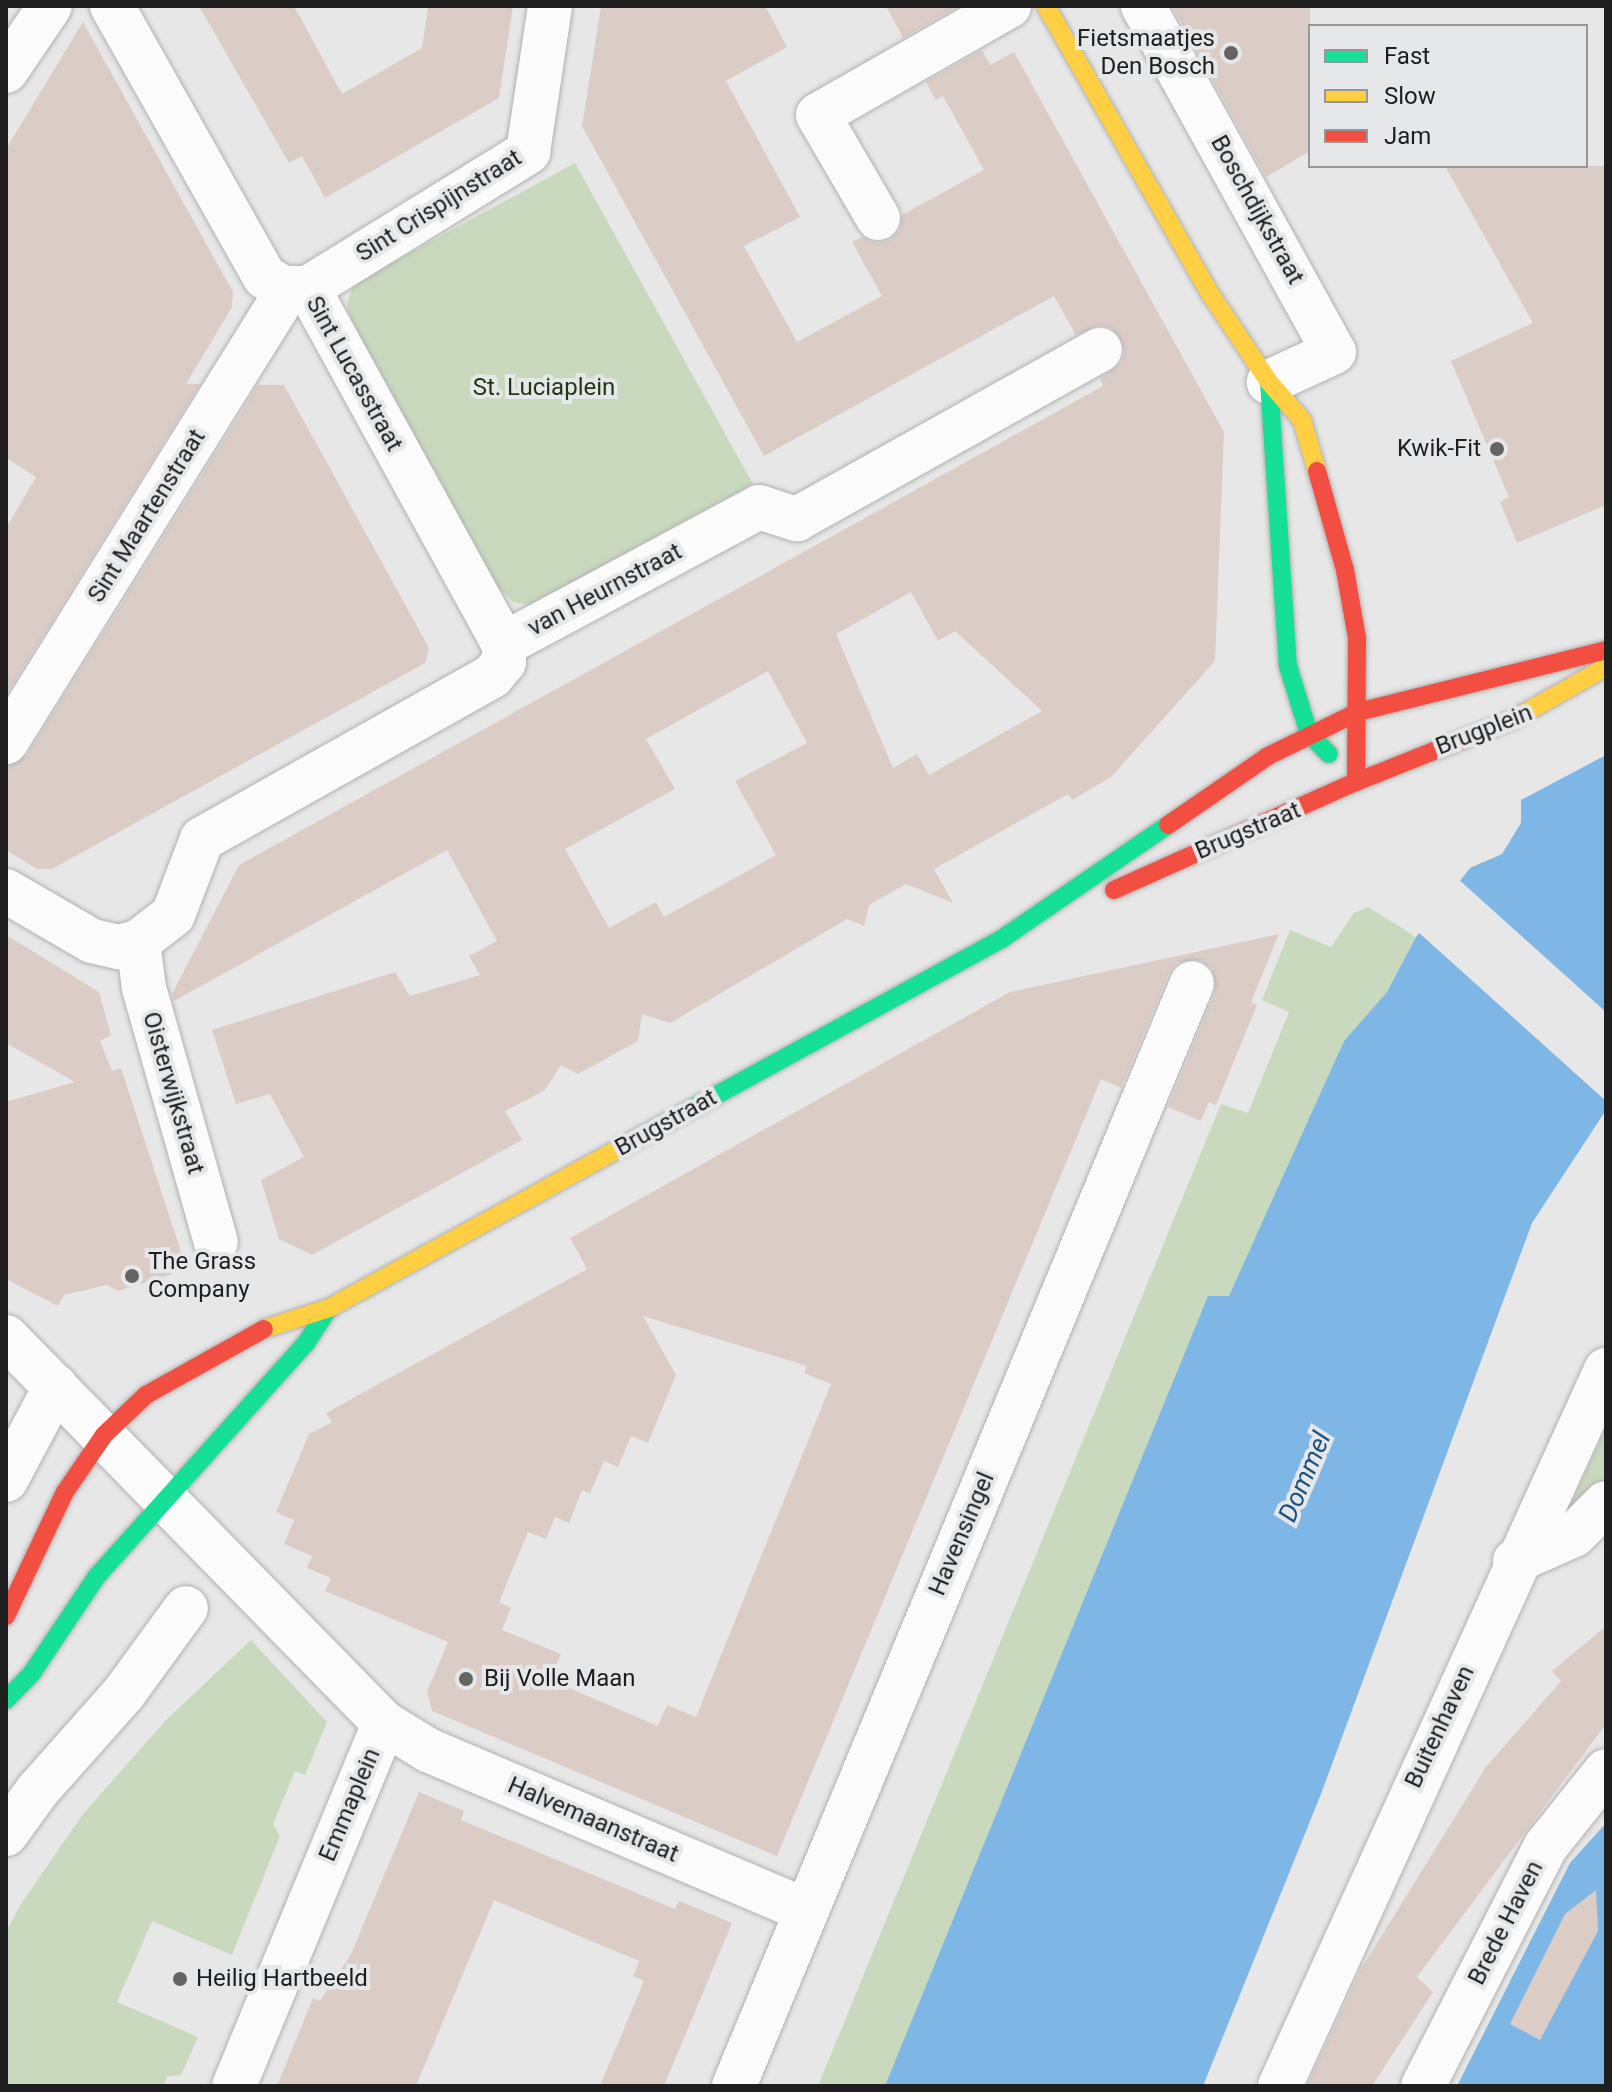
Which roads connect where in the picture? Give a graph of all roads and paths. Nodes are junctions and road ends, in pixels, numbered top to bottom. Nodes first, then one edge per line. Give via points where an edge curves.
1 (50, 6) edge
2 (112, 6) edge
3 (550, 6) edge
4 (1009, 6) edge
5 (1046, 6) edge
6 (1143, 6) edge
7 (6, 71) edge
8 (878, 218) dead end
9 (296, 288) junction
10 (1100, 350) dead end
11 (1269, 382) junction
12 (504, 644) junction
13 (1606, 650) edge
14 (1606, 667) edge
15 (1358, 712) junction
16 (1309, 734) junction
17 (6, 742) edge
18 (1356, 782) junction
19 (1316, 801) joint
20 (1156, 837) joint
21 (6, 891) edge
22 (1003, 938) junction
23 (138, 942) junction
24 (1192, 983) dead end
25 (216, 1242) dead end
26 (329, 1308) junction
27 (6, 1337) edge
28 (1606, 1370) edge
29 (56, 1386) junction
30 (104, 1435) junction
31 (6, 1480) edge
32 (168, 1500) junction
33 (1606, 1503) edge
34 (1515, 1561) junction
35 (186, 1608) dead end
36 (6, 1616) edge
37 (6, 1700) edge
38 (384, 1723) junction
39 (1606, 1771) edge
40 (6, 1834) edge
41 (805, 1910) junction
42 (234, 2086) edge
43 (734, 2086) edge
44 (1280, 2086) edge
45 (1423, 2086) edge

1 - 7 street
2 - 9 street, Sint Lucasstraat via 265,277
3 - 9 street, Sint Crispijnstraat via 528,152
4 - 8 street via 818,115
5 - 11 street via 1209,292
6 - 11 street, Boschdijkstraat via 1334,352
9 - 12 street, Sint Lucasstraat
9 - 17 street, Sint Maartenstraat via 277,307
10 - 12 street, van Heurnstraat via 797,519 759,507
11 - 15 street via 1302,420 1345,570 1357,638
11 - 16 street via 1288,666
12 - 23 street, van Heurnstraat via 504,662 492,676 202,839 173,915
13 - 15 street, Brugplein via 1457,683
14 - 18 street, Brugplein via 1541,708
15 - 16 street, Brugplein
15 - 18 street
16 - 18 street
16 - 20 street, Brugplein via 1268,756
18 - 19 street, Brugplein
19 - 22 street, Brugstraat
20 - 22 street, Brugstraat
21 - 23 street via 92,941 119,947
22 - 26 street, Brugstraat
23 - 25 street, Oisterwijkstraat via 144,988
24 - 41 street, Havensingel
26 - 30 street via 282,1320 198,1362 146,1395
26 - 32 street via 306,1343
27 - 29 street, Emmaplein
28 - 34 street, Buitenhaven
29 - 30 street, Emmaplein
29 - 31 street
30 - 32 street, Emmaplein
30 - 36 street via 65,1492
32 - 37 street via 97,1576 32,1673
32 - 38 street, Emmaplein
33 - 34 street via 1574,1535
34 - 44 street, Buitenhaven
35 - 40 street
38 - 41 street, Halvemaanstraat via 428,1750
38 - 42 street, Emmaplein
39 - 45 street, Brede Haven via 1546,1846
41 - 43 street, Havensingel

